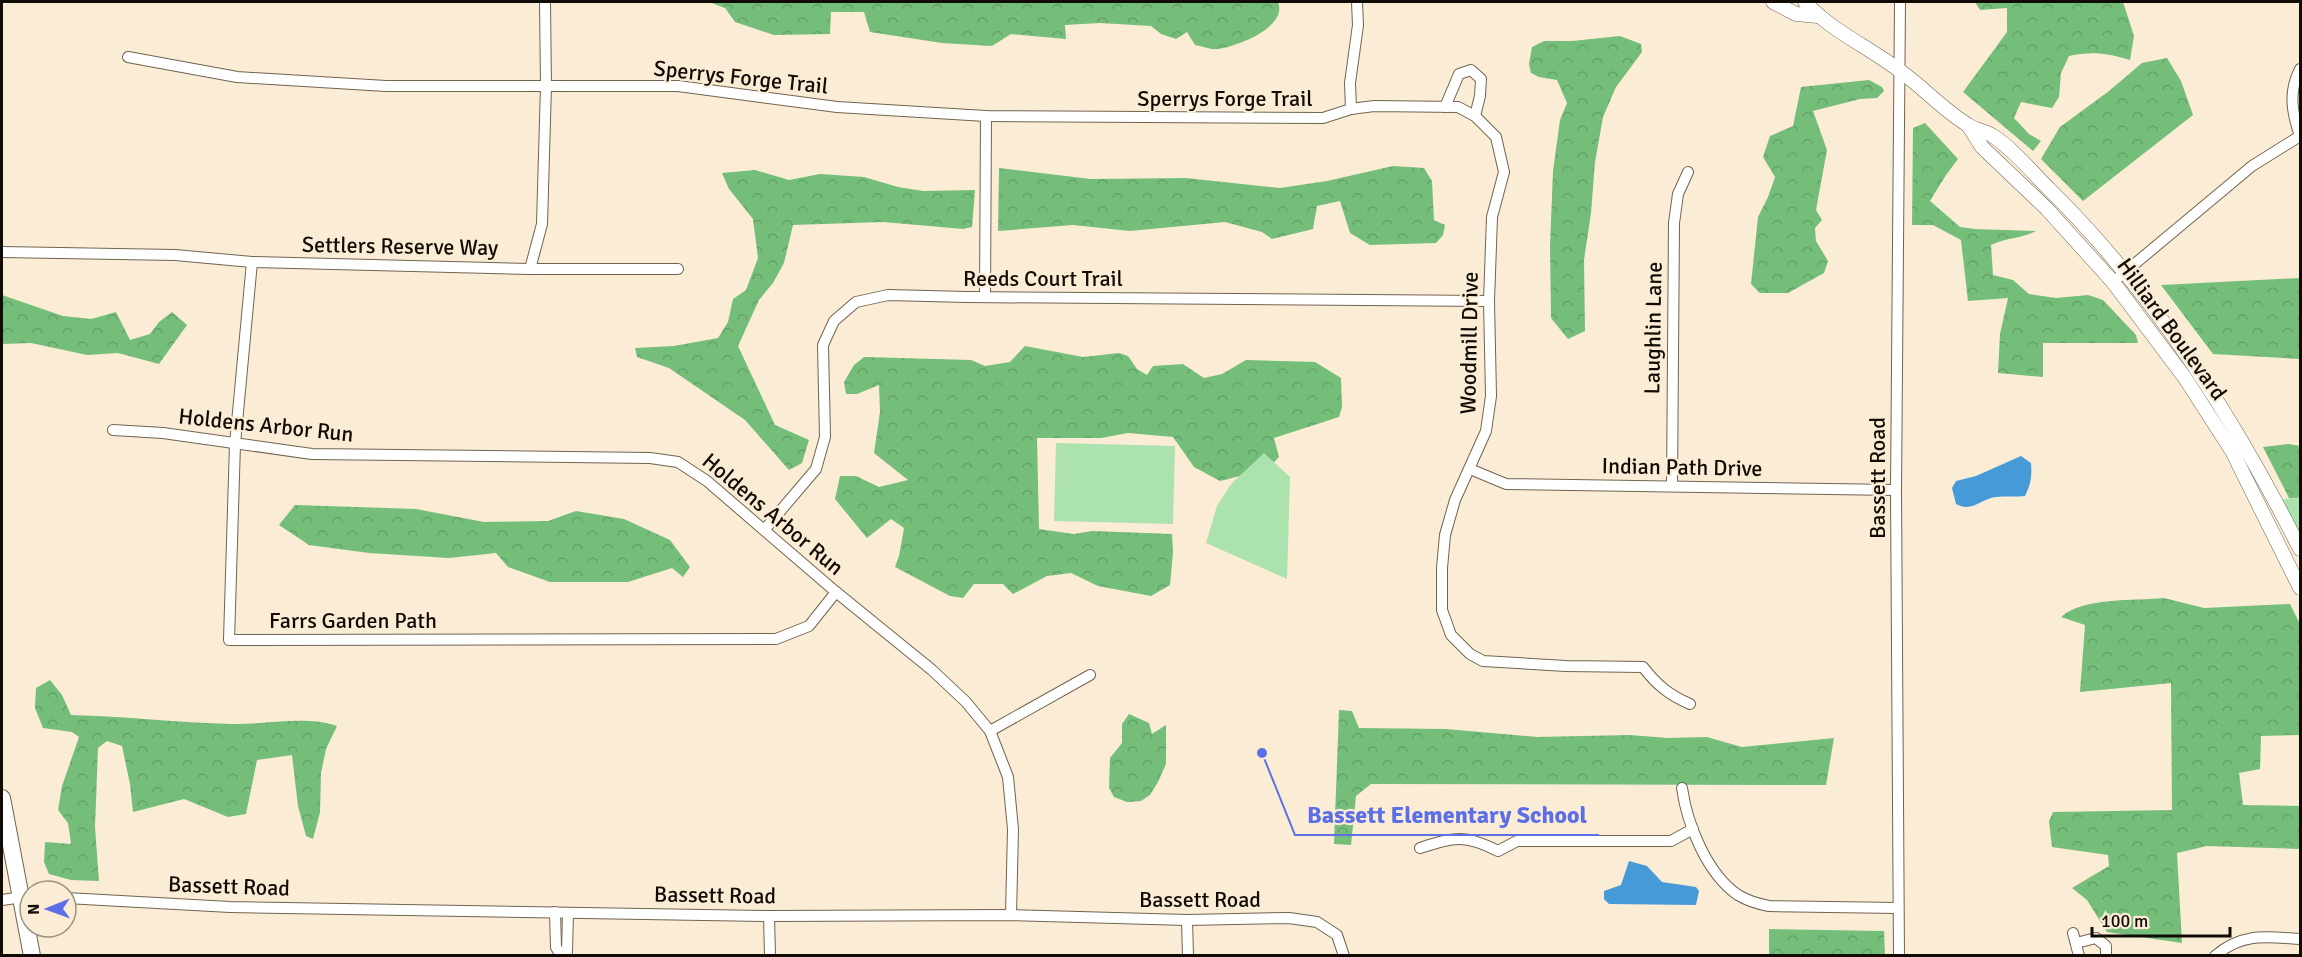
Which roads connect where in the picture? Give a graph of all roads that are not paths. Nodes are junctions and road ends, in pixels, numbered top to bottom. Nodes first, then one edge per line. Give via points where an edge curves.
1 (545, 2) edge
2 (1357, 2) edge
3 (1773, 2) edge
4 (1805, 2) edge
5 (1900, 2) edge
6 (1818, 16) junction
7 (128, 57) dead end
8 (2301, 69) edge
9 (1900, 70) junction
10 (546, 86) junction
11 (1445, 107) junction
12 (1352, 109) junction
13 (986, 116) junction
14 (1474, 116) junction
15 (2300, 136) edge
16 (1689, 172) dead end
17 (2, 252) edge
18 (252, 262) junction
19 (678, 268) dead end
20 (530, 269) junction
21 (2119, 278) junction
22 (985, 297) junction
23 (1489, 301) junction
24 (113, 430) dead end
25 (235, 444) junction
26 (1470, 469) junction
27 (1672, 486) junction
28 (1896, 490) junction
29 (765, 529) junction
30 (2299, 541) edge
31 (2280, 548) junction
32 (2301, 588) edge
33 (836, 592) junction
34 (1090, 675) dead end
35 (1690, 704) dead end
36 (990, 731) junction
37 (1682, 788) dead end
38 (2, 798) edge
39 (1693, 829) junction
40 (1420, 848) dead end
41 (22, 879) edge
42 (18, 897) edge
43 (78, 899) edge
44 (2, 900) edge
45 (1898, 909) junction
46 (555, 912) junction
47 (568, 913) junction
48 (1011, 915) junction
49 (769, 916) junction
50 (1187, 920) junction
51 (30, 939) edge
52 (2301, 939) edge
53 (32, 956) edge
54 (563, 956) edge
55 (770, 956) edge
56 (1188, 956) edge
57 (1344, 956) edge
58 (1899, 956) edge
59 (2079, 956) edge
60 (2106, 956) edge
61 (2215, 956) edge

1 - 10 street, Settlers Reserve Way
2 - 12 street via 1350,83
3 - 6 main road, Hilliard Boulevard via 1796,14
4 - 6 main road, Hilliard Boulevard
5 - 9 street, Bassett Road
6 - 9 main road, Hilliard Boulevard
7 - 10 street, Sperrys Forge Trail via 237,77 386,86
8 - 15 street via 2294,81 2292,102
9 - 21 main road, Hilliard Boulevard via 1968,125 1982,147
9 - 28 street, Bassett Road
10 - 13 street, Sperrys Forge Trail via 678,86 837,107
10 - 20 street, Settlers Reserve Way via 542,224
11 - 12 street, Sperrys Forge Trail via 1374,105
11 - 14 street, Sperrys Forge Trail via 1458,107
11 - 14 street via 1459,74 1471,70 1481,79
12 - 13 street, Sperrys Forge Trail via 1323,118
13 - 22 street
14 - 23 street, Woodmill Drive via 1496,136 1504,172 1492,217
15 - 21 street via 2252,166
16 - 27 street, Laughlin Lane via 1678,194 1674,223
17 - 18 street, Settlers Reserve Way via 175,255
18 - 20 street, Settlers Reserve Way
18 - 25 street, Farrs Garden Path
19 - 20 street
21 - 30 main road, Hilliard Boulevard via 2182,348 2218,400
21 - 31 main road, Hilliard Boulevard via 2232,451
22 - 23 street, Reeds Court Trail
22 - 29 street, Reeds Court Trail via 888,295 856,302 834,321 823,345 825,437 816,469
23 - 26 street, Woodmill Drive via 1491,396 1486,431
24 - 25 street, Holdens Arbor Run
25 - 29 street, Holdens Arbor Run via 312,454 650,458 678,462
25 - 33 street, Farrs Garden Path via 229,640 776,639 809,626
26 - 27 street, Indian Path Drive via 1506,484
26 - 35 street, Woodmill Drive via 1455,500 1445,535 1442,610 1451,635 1483,661 1643,668 1658,686
27 - 28 street, Indian Path Drive
28 - 45 street, Bassett Road
29 - 33 street, Holdens Arbor Run
30 - 31 street
31 - 32 main road, Hilliard Boulevard
33 - 36 street, Holdens Arbor Run via 932,669
34 - 36 street
36 - 48 street, Holdens Arbor Run via 1008,777
37 - 39 street
38 - 41 main road
39 - 40 street via 1671,841 1517,841 1498,851 1480,842 1452,838
39 - 45 street via 1720,879 1750,902 1769,906
42 - 44 street
43 - 46 street, Bassett Road via 230,907
45 - 58 street, Bassett Road
46 - 47 street, Bassett Road
46 - 54 street via 556,947
47 - 49 street, Bassett Road
47 - 54 street via 567,952
48 - 49 street, Bassett Road
48 - 50 street, Bassett Road
49 - 55 street
50 - 56 street
50 - 57 street, Bassett Road via 1288,918 1317,922 1337,935
51 - 53 main road
52 - 61 street via 2236,940
59 - 60 street via 2074,938 2097,938 2106,946

